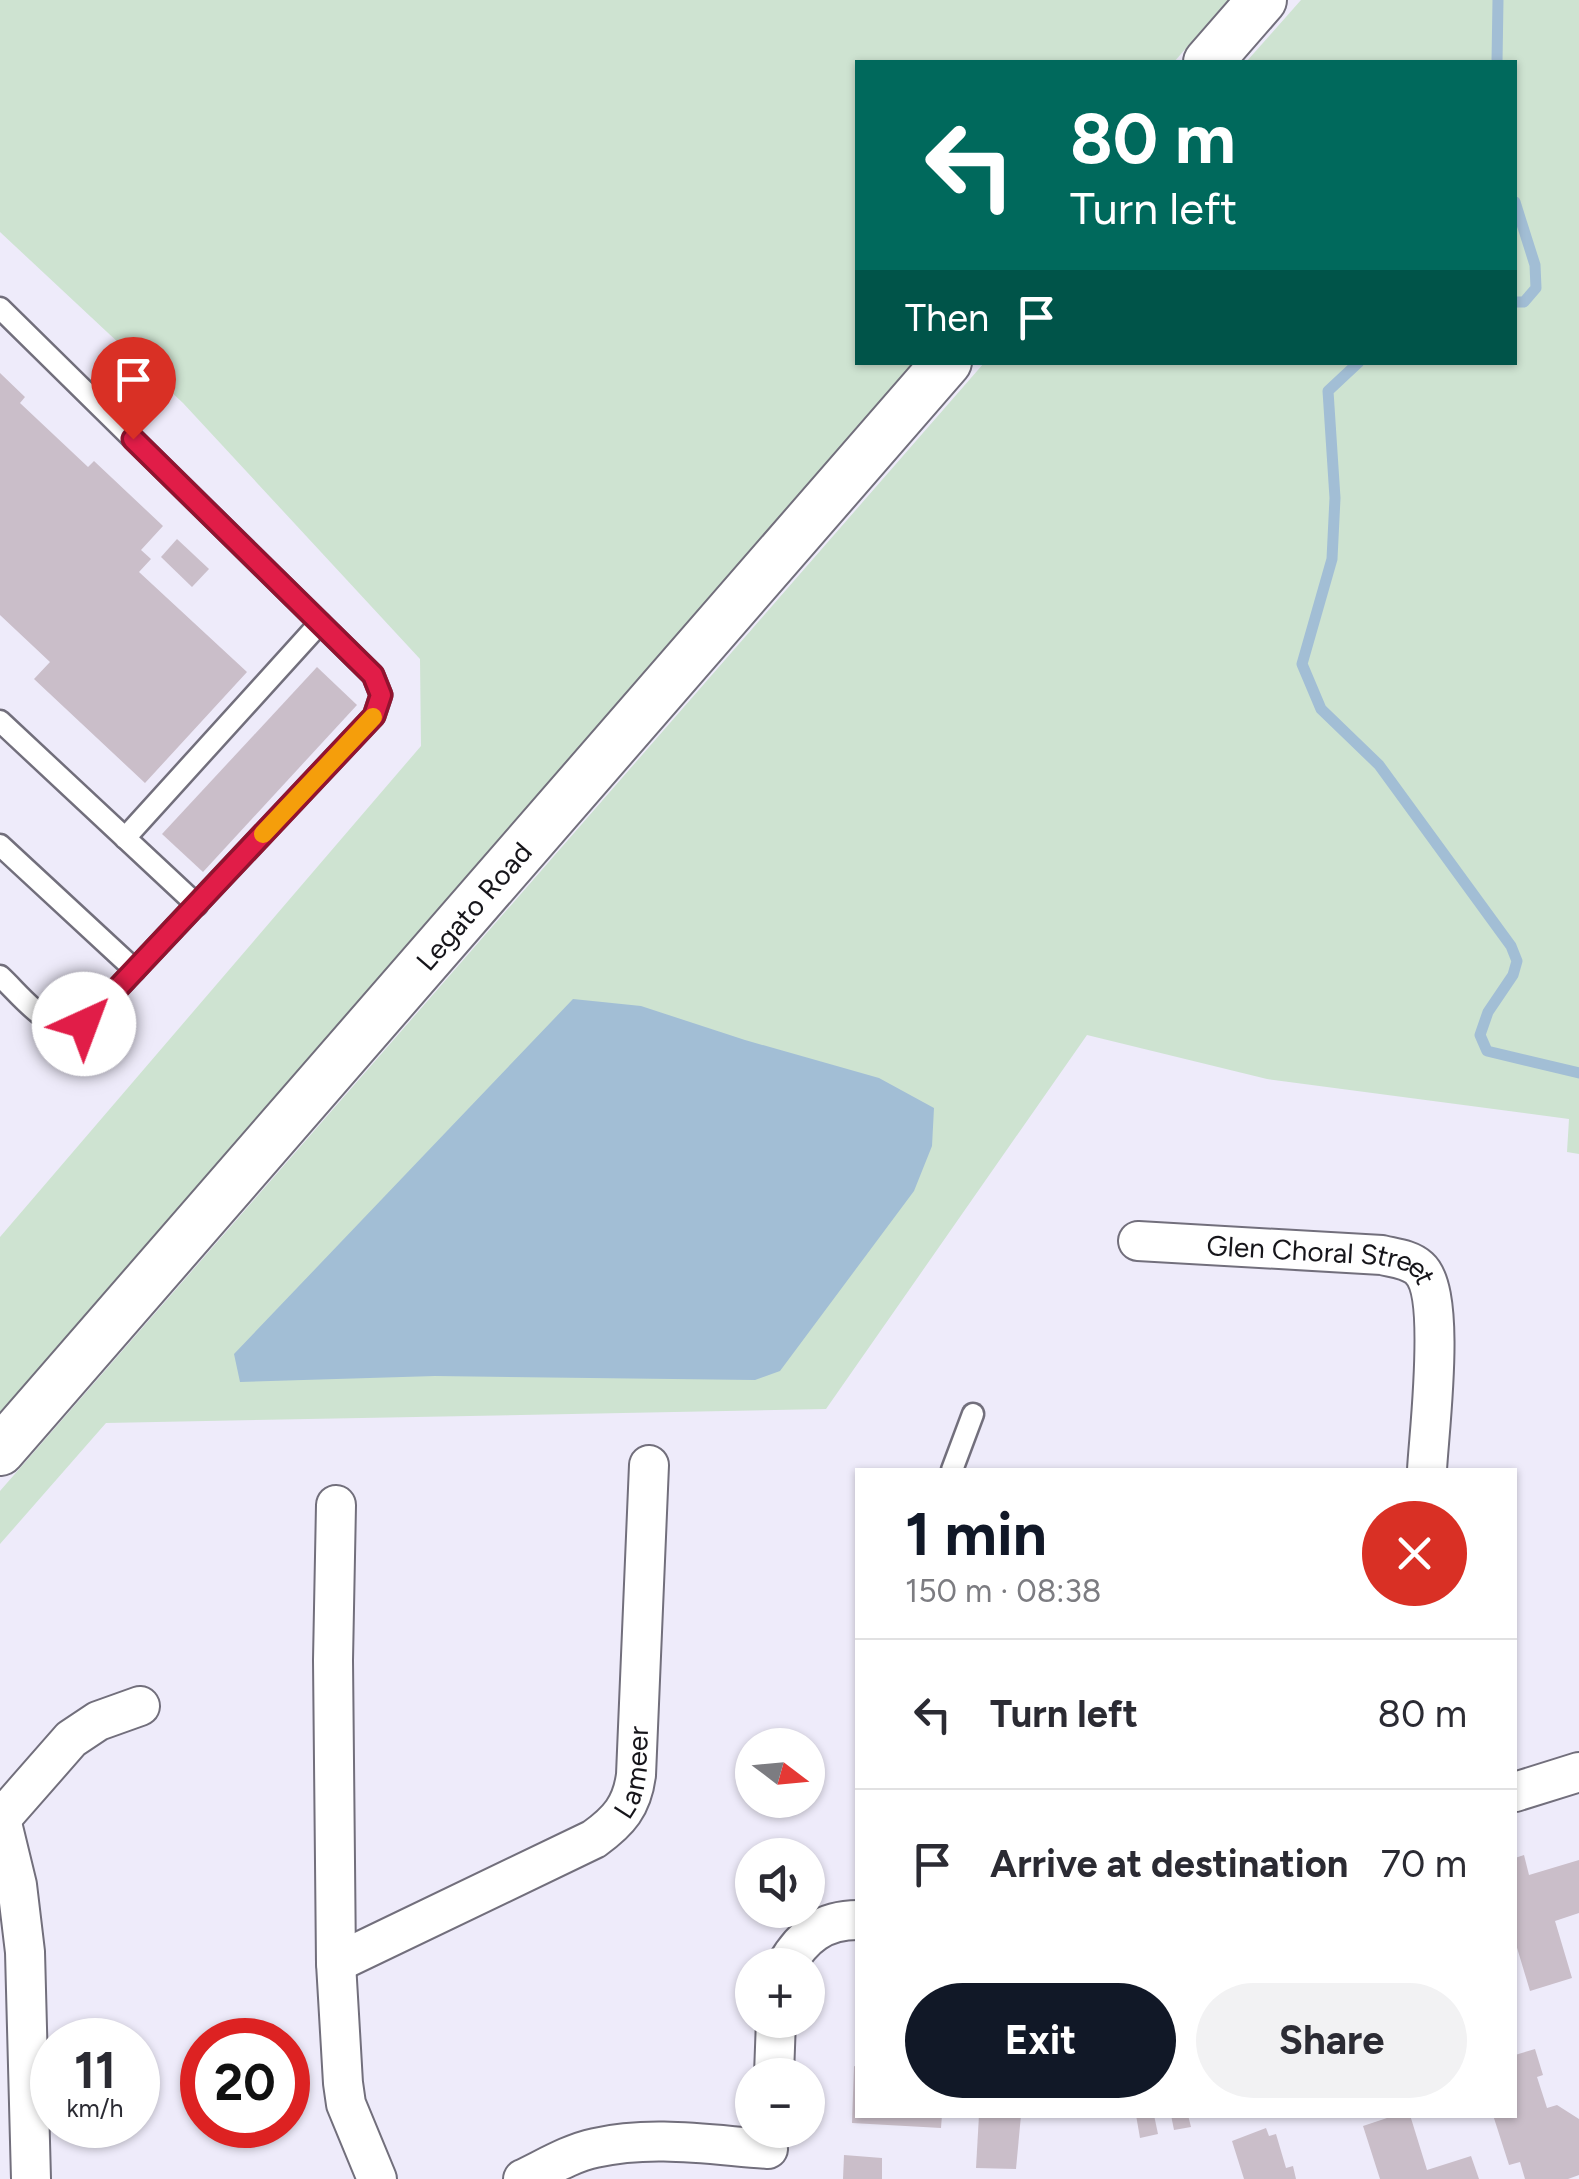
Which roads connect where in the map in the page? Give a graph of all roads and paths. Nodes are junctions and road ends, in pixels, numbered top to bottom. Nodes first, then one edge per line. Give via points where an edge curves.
1 (1262, 0) edge
2 (1210, 60) edge
3 (0, 308) edge
4 (944, 365) edge
5 (320, 623) junction
6 (0, 721) edge
7 (125, 838) junction
8 (0, 845) edge
9 (197, 904) junction
10 (135, 970) junction
11 (0, 976) edge
12 (1138, 1241) dead end
13 (973, 1414) dead end
14 (0, 1450) edge
15 (649, 1465) dead end
16 (953, 1468) edge
17 (1427, 1468) edge
18 (336, 1504) dead end
19 (140, 1706) dead end
20 (1579, 1772) edge
21 (1517, 1791) edge
22 (0, 1820) edge
23 (855, 1920) edge
24 (796, 1948) edge
25 (336, 1964) junction
26 (768, 2153) edge
27 (31, 2179) edge
28 (376, 2179) edge
29 (523, 2179) edge

1 - 2 street
3 - 5 lane
4 - 14 street, Legato Road
5 - 7 lane
5 - 9 lane via 373,675 379,706
6 - 7 lane
7 - 9 lane
8 - 10 lane
9 - 10 lane
10 - 11 lane via 84,1024 68,1028 52,1024
12 - 17 street, Glen Choral Street via 1382,1256 1418,1266 1428,1279 1436,1318
13 - 16 lane
15 - 25 street, Lameer via 636,1775 626,1811 594,1839
18 - 25 street
19 - 22 street via 72,1739
20 - 21 street
22 - 27 street via 18,1885 25,1952
23 - 24 street via 818,1927
25 - 28 street via 346,2104
26 - 29 street via 628,2142 591,2149

